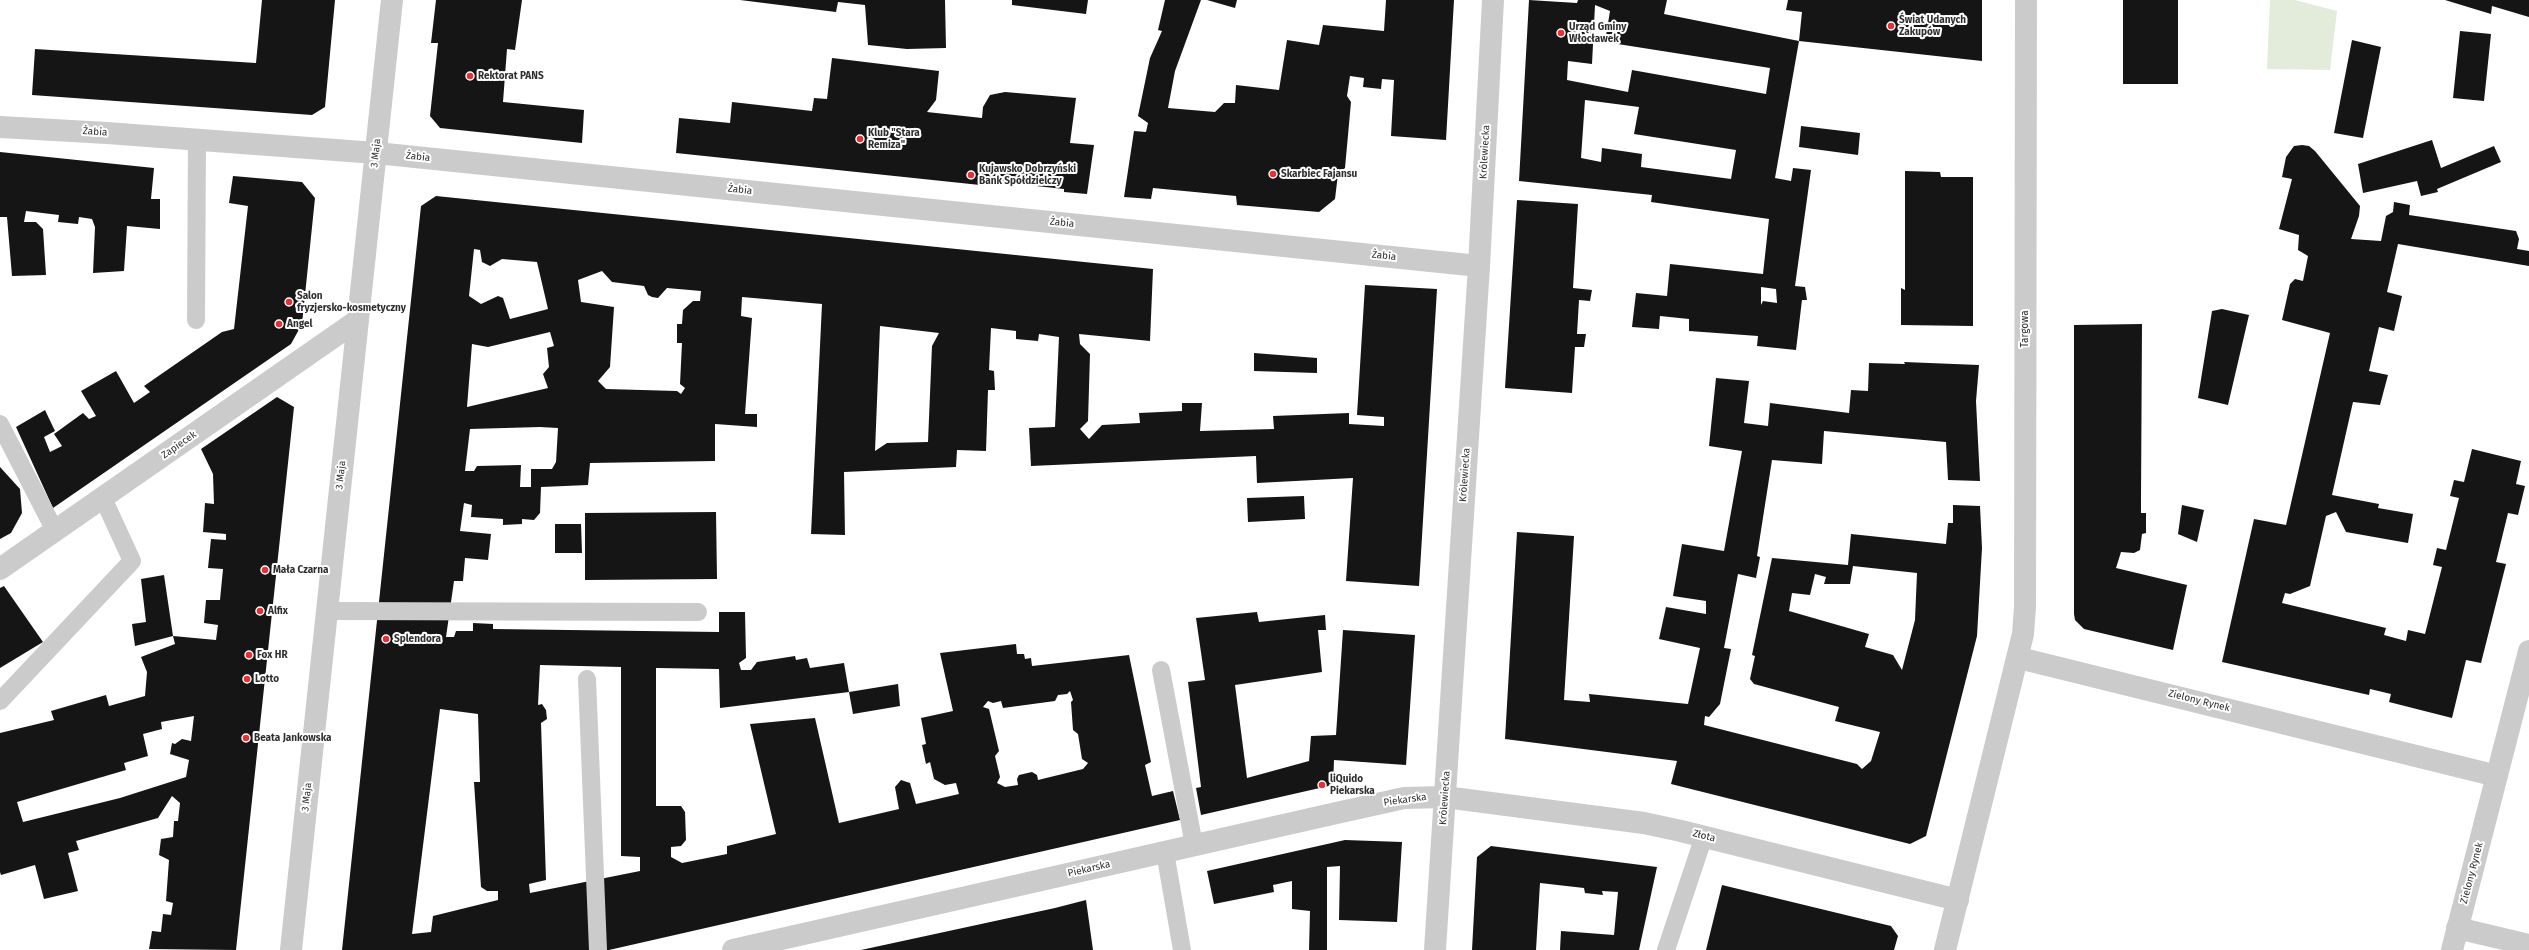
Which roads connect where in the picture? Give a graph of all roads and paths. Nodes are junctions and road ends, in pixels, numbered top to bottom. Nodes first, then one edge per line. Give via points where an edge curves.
1 (392, 0) edge
2 (1493, 0) edge
3 (2026, 0) edge
4 (0, 127) edge
5 (197, 139) junction
6 (376, 153) junction
7 (1479, 266) junction
8 (196, 320) dead end
9 (358, 320) junction
10 (0, 424) edge
11 (103, 498) junction
12 (55, 531) junction
13 (0, 569) edge
14 (326, 611) junction
15 (698, 612) dead end
16 (2529, 651) edge
17 (2018, 658) junction
18 (1161, 670) dead end
19 (587, 680) dead end
20 (0, 701) edge
21 (2497, 776) junction
22 (1445, 797) junction
23 (1704, 836) junction
24 (1194, 845) junction
25 (1165, 852) junction
26 (1958, 900) junction
27 (2457, 928) junction
28 (2529, 945) edge
29 (291, 950) edge
30 (598, 950) edge
31 (733, 950) edge
32 (1182, 950) edge
33 (1435, 950) edge
34 (1666, 950) edge
35 (1945, 950) edge
36 (2452, 950) edge

1 - 6 street, 3 Maja
2 - 7 street, Królewiecka
3 - 17 street, Targowa via 2025,607
4 - 5 street, Żabia
5 - 6 street, Żabia
5 - 8 lane
6 - 7 street, Żabia
6 - 9 street, 3 Maja
7 - 22 street, Królewiecka
9 - 11 street, Zapiecek
9 - 14 street, 3 Maja
10 - 12 lane
11 - 12 street, Zapiecek
11 - 20 lane via 132,561
12 - 13 street, Zapiecek
14 - 15 lane
14 - 29 street, 3 Maja
16 - 21 street
17 - 21 street, Zielony Rynek
17 - 26 street
18 - 24 lane
19 - 30 lane
21 - 27 street, Zielony Rynek
22 - 23 street, Złota via 1644,823
22 - 24 street, Piekarska via 1404,798
22 - 33 street, Królewiecka
23 - 26 street, Złota
23 - 34 lane
24 - 25 street, Piekarska
25 - 31 street, Piekarska
25 - 32 lane
26 - 35 street
27 - 28 street
27 - 36 street, Zielony Rynek

